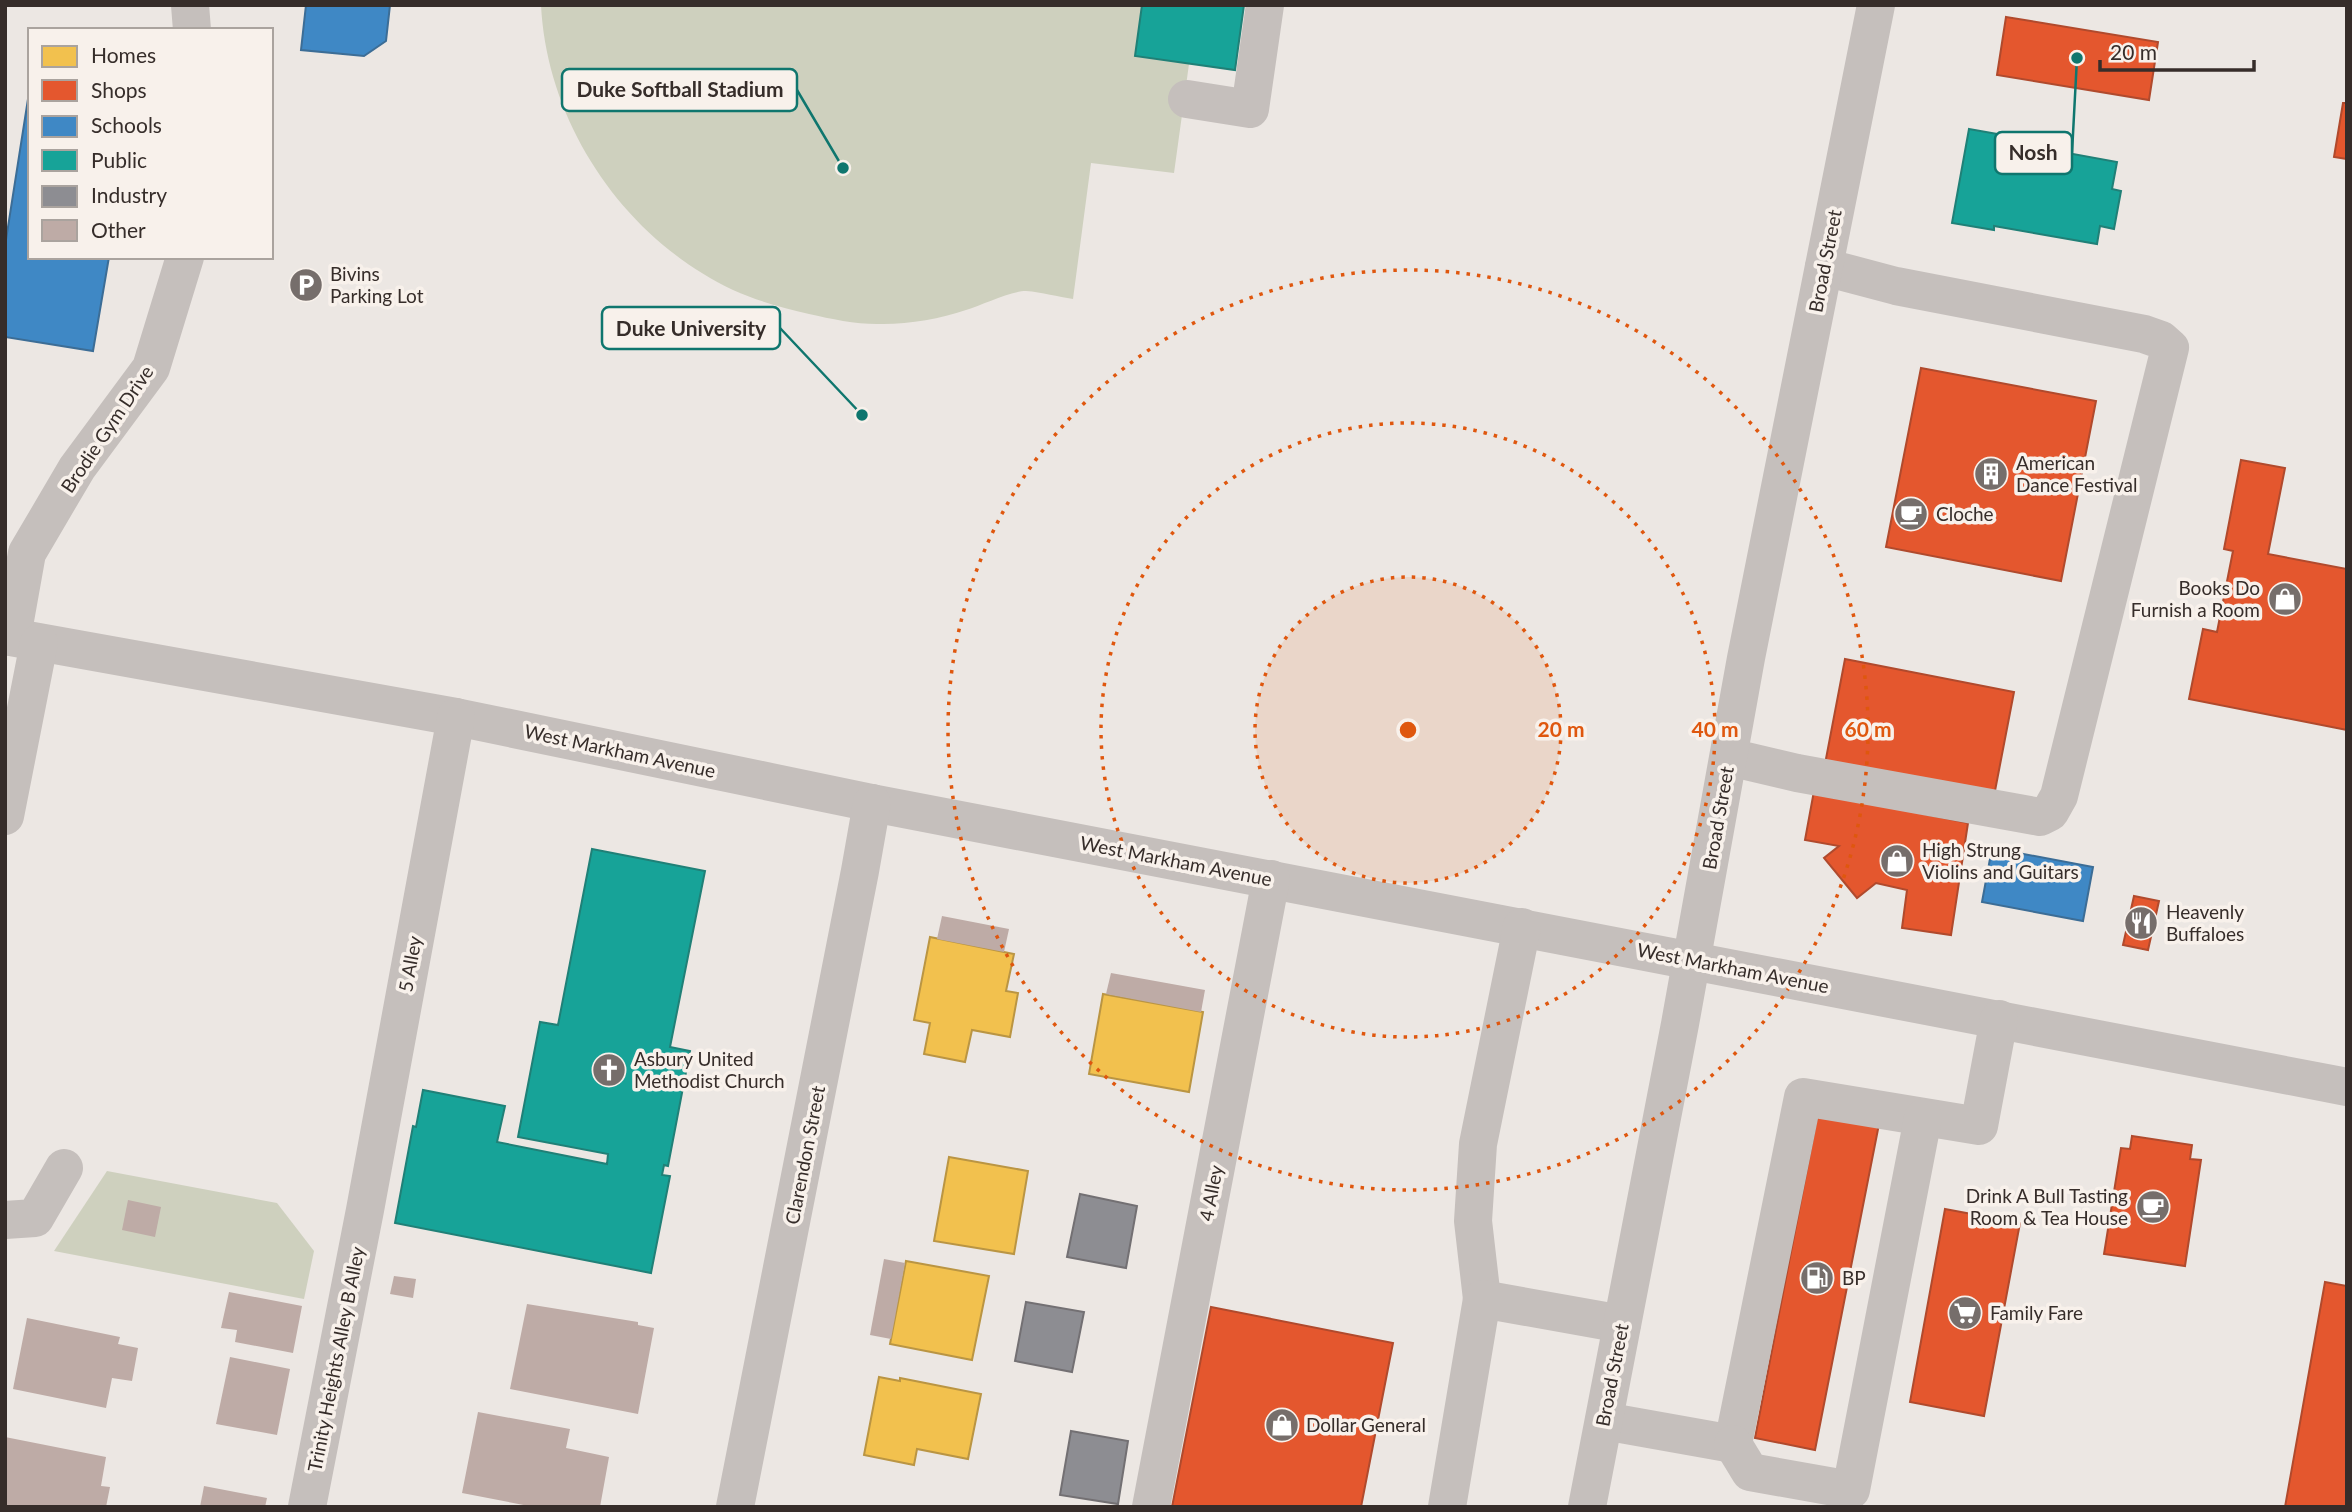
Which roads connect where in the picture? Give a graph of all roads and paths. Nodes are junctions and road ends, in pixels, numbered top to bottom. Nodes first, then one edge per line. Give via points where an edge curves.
1 (190, 5) edge
2 (1265, 5) edge
3 (1876, 5) edge
4 (192, 28) edge
5 (1187, 99) dead end
6 (184, 259) edge
7 (1824, 267) junction
8 (18, 638) edge
9 (456, 718) junction
10 (1729, 757) junction
11 (872, 803) junction
12 (5, 816) edge
13 (1271, 879) junction
14 (1522, 928) junction
15 (1691, 960) junction
16 (1998, 1019) junction
17 (2347, 1087) edge
18 (1923, 1118) junction
19 (64, 1168) dead end
20 (352, 1204) joint
21 (5, 1220) edge
22 (1482, 1299) junction
23 (1622, 1324) junction
24 (1604, 1422) junction
25 (1733, 1444) junction
26 (307, 1507) edge
27 (735, 1507) edge
28 (1151, 1507) edge
29 (1447, 1507) edge
30 (1587, 1507) edge

1 - 4 street
2 - 5 street via 1250,109
3 - 7 street, Broad Street
6 - 8 street, Brodie Gym Drive via 151,368 77,468 27,553
7 - 10 street, Broad Street
7 - 10 street via 1896,286 2144,334 2170,348 2059,796 2050,812 2040,817
8 - 9 street, West Markham Avenue
8 - 12 street, Brodie Gym Drive
9 - 11 street, West Markham Avenue
9 - 20 street, 5 Alley
10 - 15 street, Broad Street
11 - 13 street, West Markham Avenue
11 - 27 street, Clarendon Street
13 - 14 street, West Markham Avenue
13 - 28 street, 4 Alley
14 - 15 street, West Markham Avenue
14 - 22 street via 1478,1144 1473,1221
15 - 16 street, West Markham Avenue
15 - 23 street, Broad Street
16 - 17 street, West Markham Avenue
16 - 18 street via 1979,1126
18 - 25 street via 1803,1097
18 - 25 street via 1851,1490 1750,1472
19 - 21 street via 35,1218
20 - 26 street, Trinity Heights Alley B Alley
22 - 23 street
22 - 29 street
23 - 24 street, Broad Street
24 - 25 street
24 - 30 street, Broad Street

